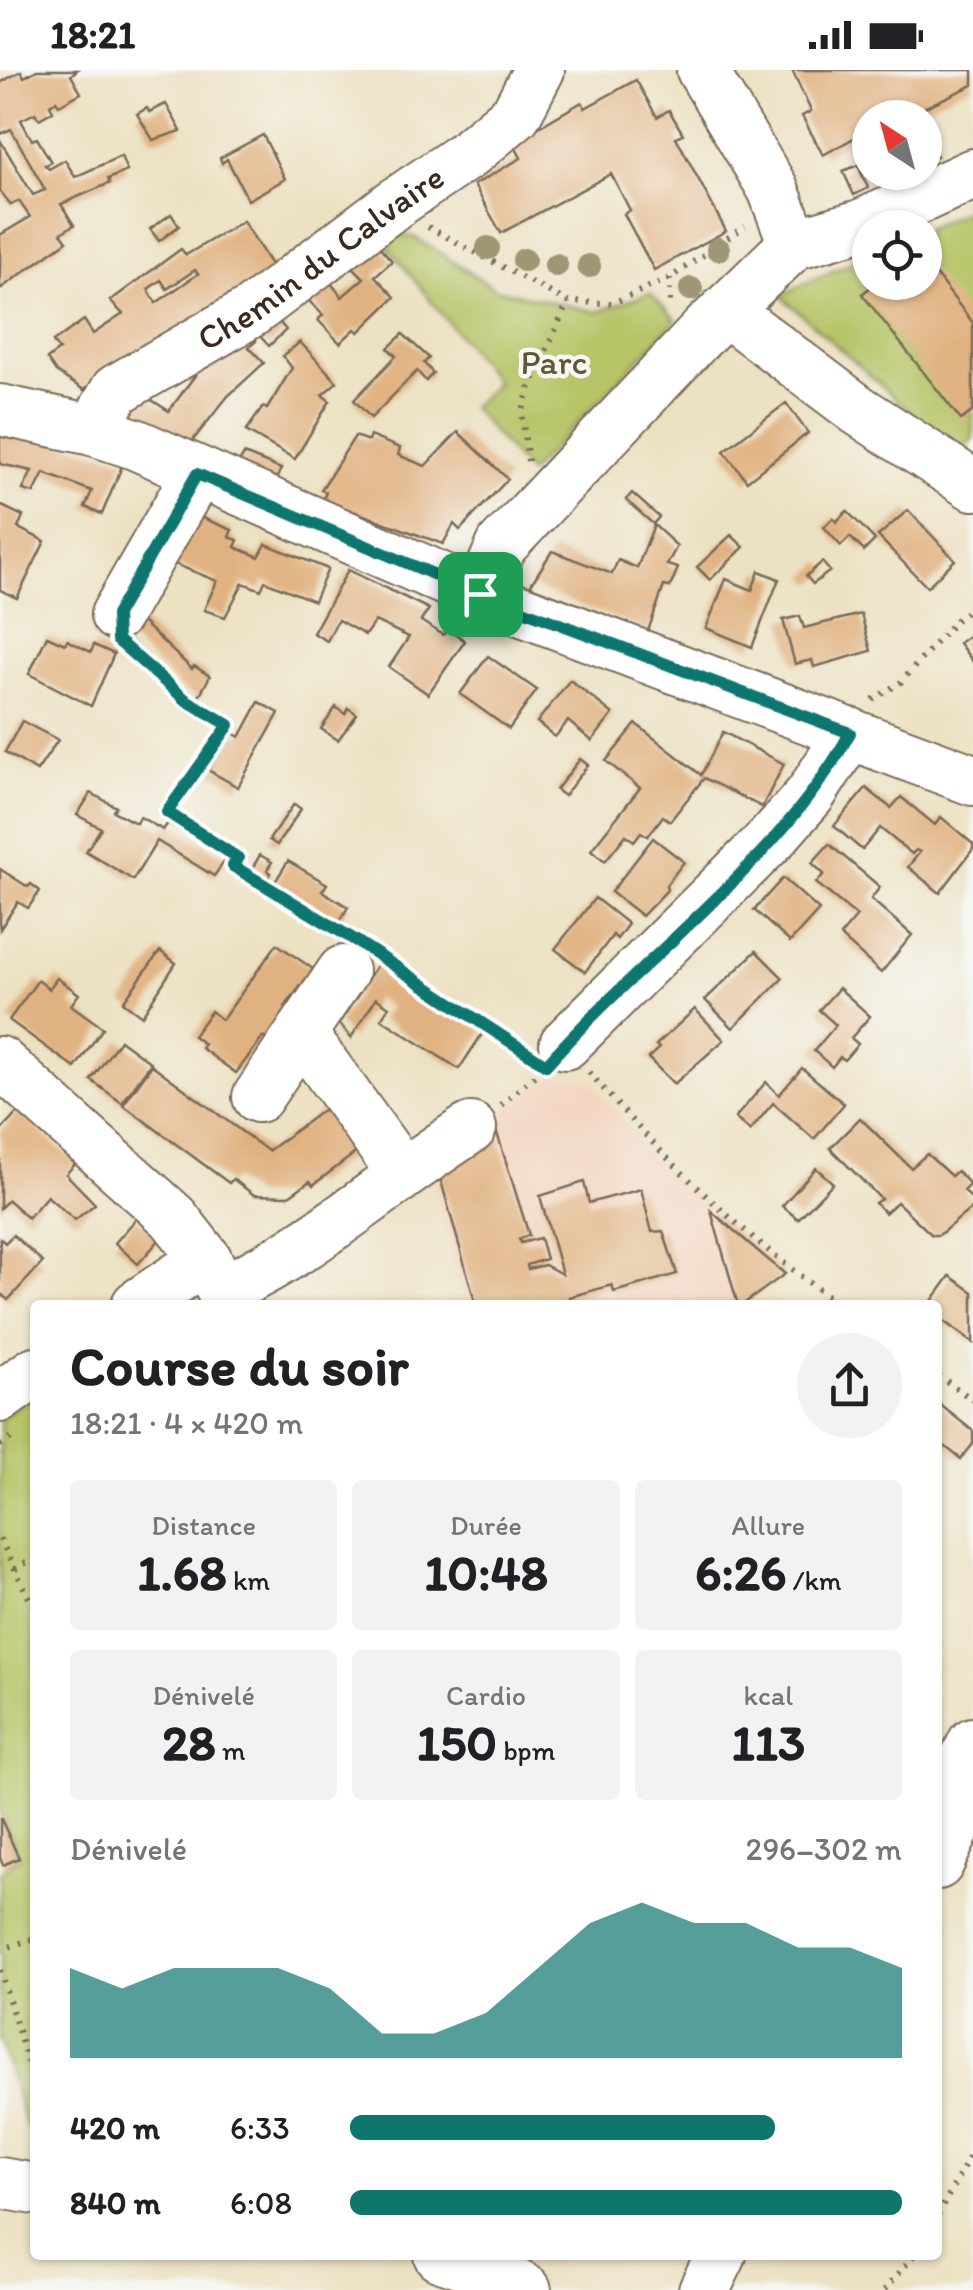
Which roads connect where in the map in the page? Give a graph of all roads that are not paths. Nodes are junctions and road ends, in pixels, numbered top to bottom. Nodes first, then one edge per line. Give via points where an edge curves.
1 (539, 70) edge
2 (702, 70) edge
3 (973, 174) edge
4 (794, 244) junction
5 (725, 310) junction
6 (0, 410) edge
7 (93, 430) junction
8 (197, 474) junction
9 (973, 486) edge
10 (480, 594) junction
11 (116, 615) road end
12 (850, 733) junction
13 (973, 780) edge
14 (351, 951) road end
15 (301, 1032) junction
16 (556, 1054) road end
17 (0, 1062) edge
18 (258, 1097) dead end
19 (470, 1128) road end
20 (402, 1173) junction
21 (220, 1285) edge
22 (158, 1300) edge
23 (30, 1376) edge
24 (0, 1398) edge
25 (973, 1743) edge
26 (973, 1790) edge
27 (942, 1807) edge
28 (942, 1856) edge
29 (0, 2183) edge
30 (30, 2188) edge
31 (460, 2260) edge
32 (719, 2260) edge
33 (748, 2260) edge
34 (526, 2290) edge
35 (704, 2290) edge
36 (734, 2290) edge

1 - 7 street, Chemin du Calvaire via 516,114 468,154 251,312 116,390
2 - 4 street via 772,189
3 - 4 street via 861,225
4 - 5 street
5 - 9 street
5 - 10 street via 502,545
6 - 7 street
7 - 8 street
8 - 10 street
8 - 11 street
10 - 12 street
12 - 13 street
12 - 16 street via 772,838
14 - 15 street
15 - 18 street
15 - 20 street
17 - 21 street via 173,1218
19 - 20 street
20 - 21 street via 248,1279
21 - 22 street
23 - 24 street
25 - 27 street
26 - 28 street
29 - 30 street
31 - 34 street
32 - 35 street
33 - 36 street

